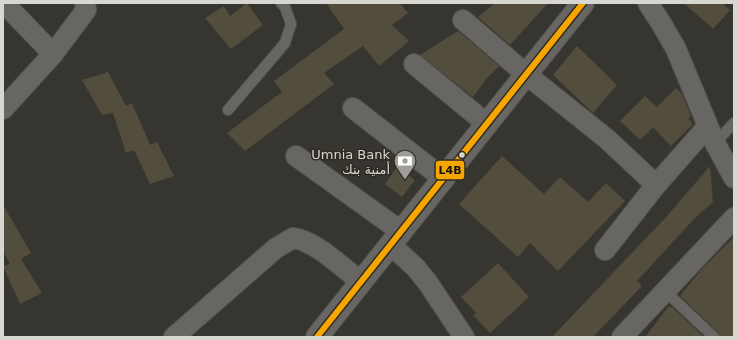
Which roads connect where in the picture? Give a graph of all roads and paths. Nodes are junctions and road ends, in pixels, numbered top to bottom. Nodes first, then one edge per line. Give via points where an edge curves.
1 (4, 3) edge
2 (85, 3) edge
3 (281, 3) edge
4 (583, 3) edge
5 (648, 3) edge
6 (463, 20) dead end
7 (53, 54) junction
8 (414, 64) dead end
9 (527, 75) junction
10 (3, 108) edge
11 (353, 108) dead end
12 (228, 110) dead end
13 (734, 123) edge
14 (487, 124) junction
15 (711, 135) junction
16 (296, 156) dead end
17 (734, 178) edge
18 (444, 179) junction
19 (656, 185) junction
20 (734, 218) edge
21 (396, 239) junction
22 (605, 250) dead end
23 (361, 282) junction
24 (665, 291) junction
25 (174, 337) edge
26 (316, 337) edge
27 (464, 337) edge
28 (622, 337) edge
29 (714, 337) edge

1 - 7 street
2 - 7 street via 85,12
3 - 12 lane via 291,24 284,43
4 - 9 street
5 - 15 street via 676,49
6 - 9 street
7 - 10 street
8 - 14 street
9 - 14 street
9 - 19 street via 608,138
11 - 18 street
13 - 15 lane
14 - 18 street
15 - 17 street
15 - 19 street
16 - 21 street
18 - 21 street
19 - 22 street
20 - 24 street
21 - 23 street
21 - 27 street
23 - 25 street via 322,251 304,240 293,238 276,248
23 - 26 street
24 - 28 street
24 - 29 lane

